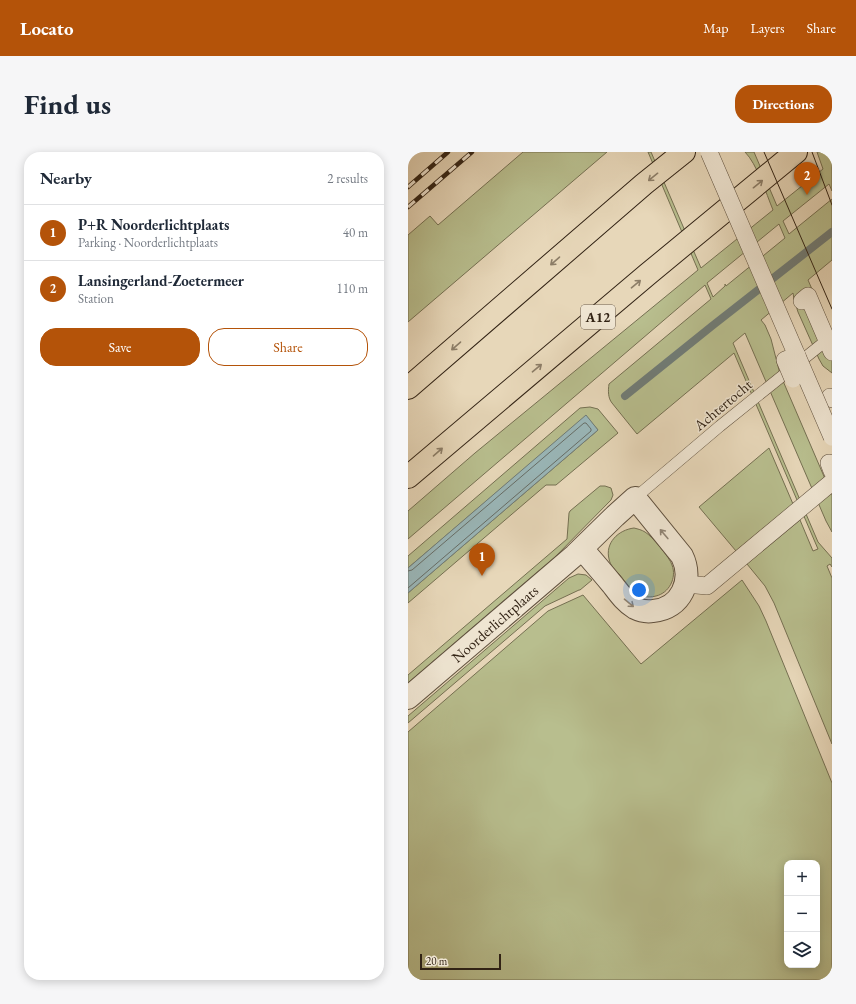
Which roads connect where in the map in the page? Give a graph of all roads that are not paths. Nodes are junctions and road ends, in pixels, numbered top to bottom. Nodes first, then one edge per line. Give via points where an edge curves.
1 (684, 152) edge
2 (709, 152) edge
3 (796, 152) edge
4 (802, 301) dead end
5 (830, 343) edge
6 (797, 355) junction
7 (793, 379) dead end
8 (408, 388) edge
9 (832, 437) edge
10 (408, 477) edge
11 (832, 482) edge
12 (635, 498) junction
13 (582, 548) junction
14 (686, 584) junction
15 (408, 698) edge

1 -> 8 highway
2 - 6 street, bridge
10 -> 3 highway, A12
4 - 5 street via 808,296
5 - 12 lane, Achtertocht via 720,426
6 - 7 street, bridge via 785,360
6 - 9 street, bridge
11 - 14 street via 707,586
12 - 13 street, Noorderlichtplaats
14 -> 12 street via 687,574 682,556
13 -> 14 street via 623,597 639,610 655,611 670,606 678,599
13 - 15 street, Noorderlichtplaats

